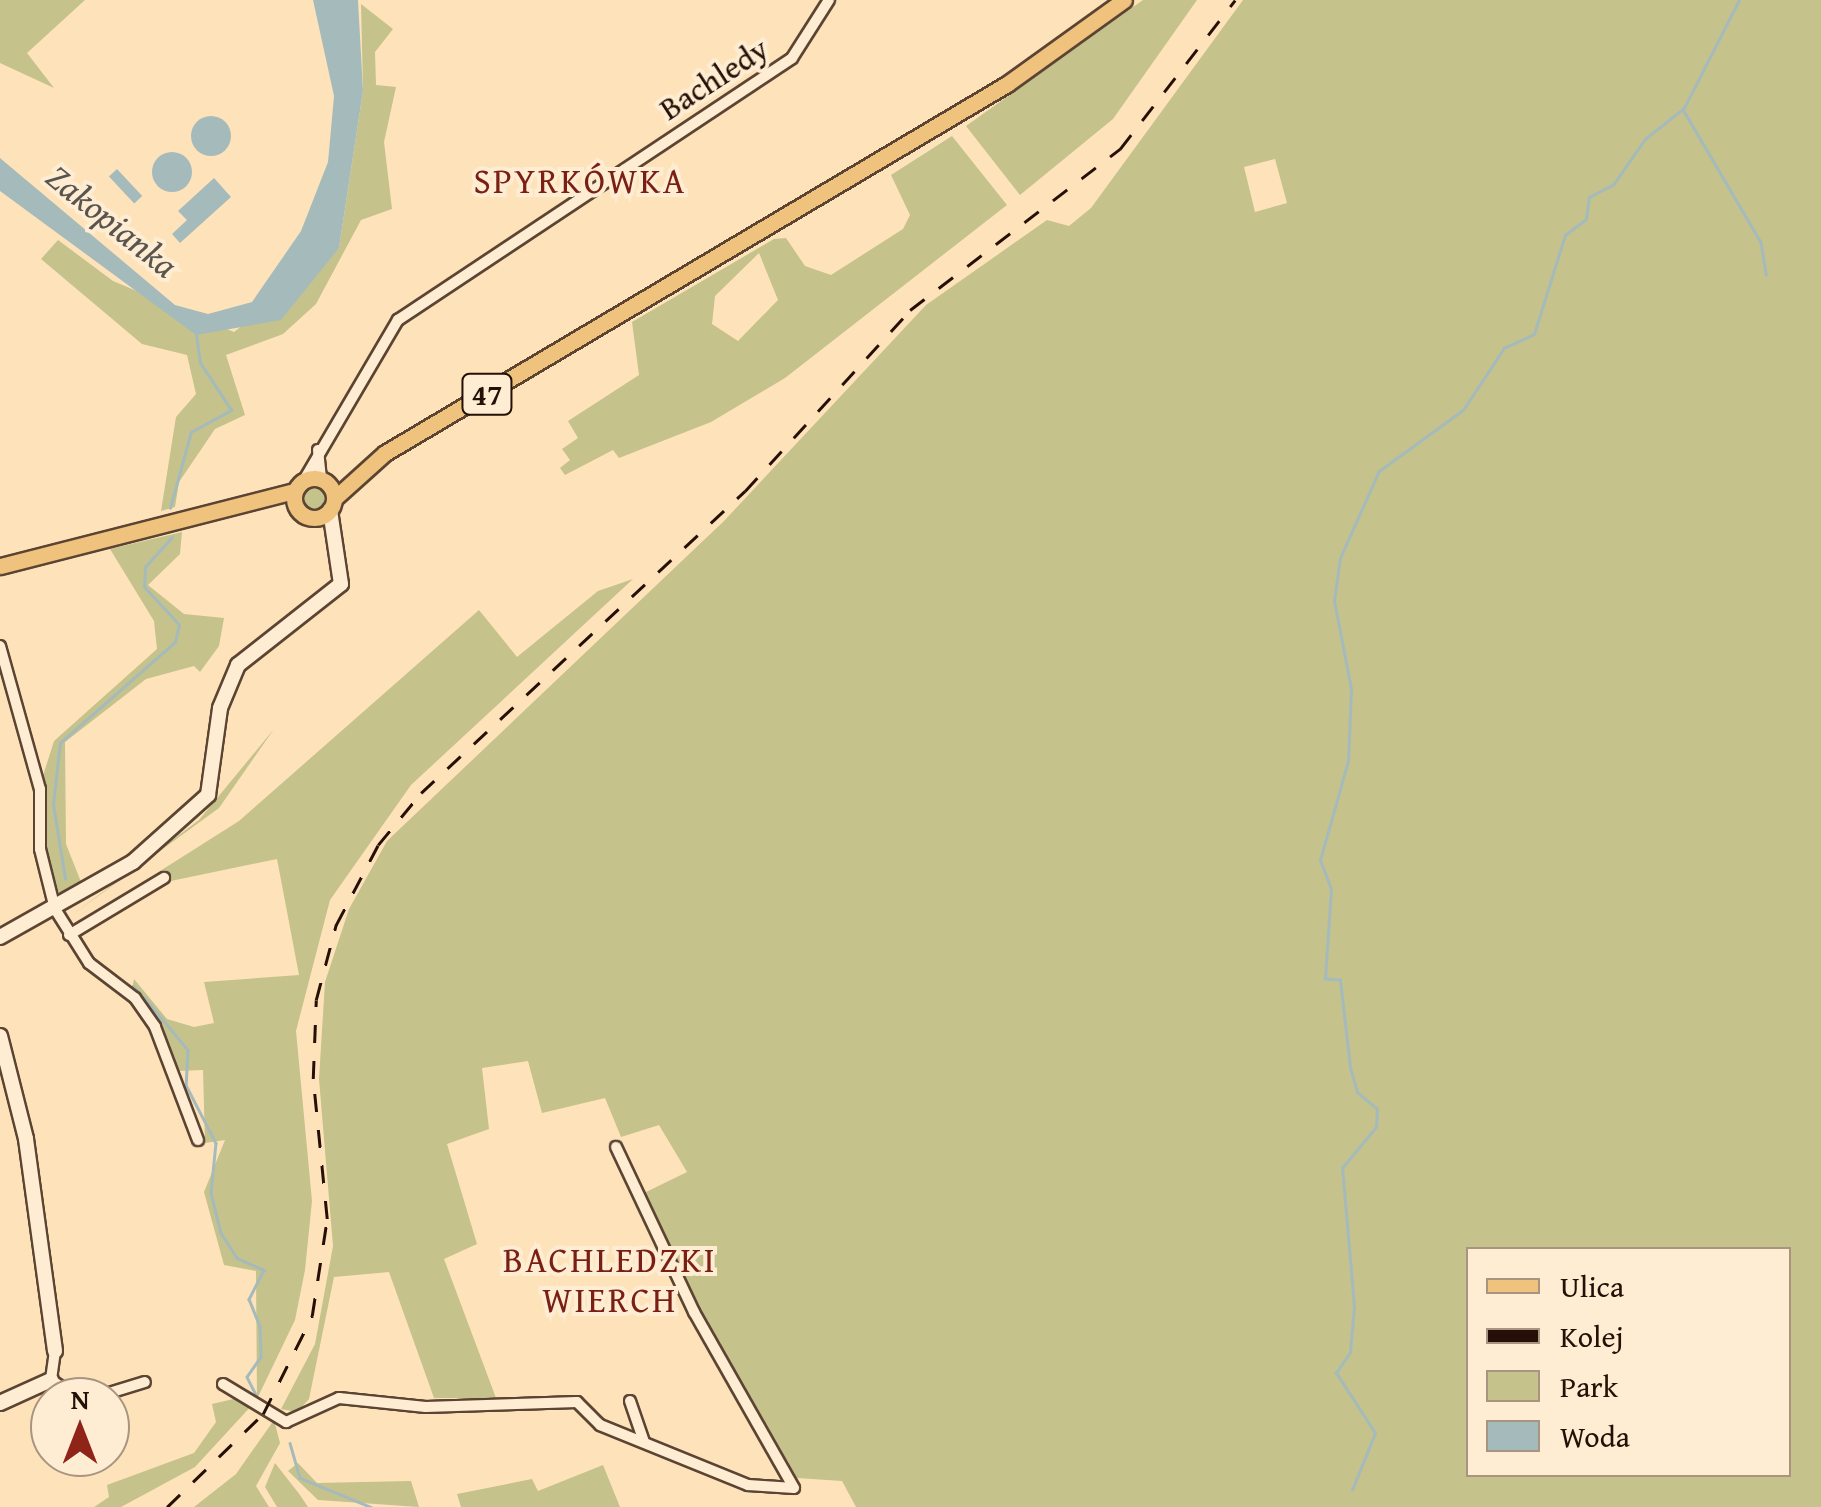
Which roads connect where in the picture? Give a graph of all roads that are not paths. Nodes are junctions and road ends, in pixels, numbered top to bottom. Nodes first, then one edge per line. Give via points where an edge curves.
1 (828, 0) edge
2 (1124, 0) edge
3 (316, 492) junction
4 (314, 518) joint
5 (337, 544) junction
6 (0, 566) edge
7 (0, 646) edge
8 (164, 878) dead end
9 (55, 908) junction
10 (69, 935) junction
11 (0, 937) edge
12 (0, 1036) edge
13 (198, 1140) dead end
14 (616, 1147) dead end
15 (55, 1351) joint
16 (51, 1377) edge
17 (145, 1382) dead end
18 (223, 1384) dead end
19 (130, 1387) edge
20 (30, 1389) edge
21 (630, 1401) dead end
22 (0, 1403) edge
23 (644, 1442) junction

1 - 3 street, Bachledy via 792,58 398,320 318,450
2 - 3 main road, 47 via 1022,75 362,472
3 - 4 main road
3 - 5 street
3 - 6 main road
4 - 5 street
5 - 9 street via 345,568 330,602 251,652 228,682 208,795 133,862
7 - 9 street via 40,789 42,866
8 - 10 street
9 - 10 street
9 - 11 street
10 - 13 street via 142,1007
12 - 15 street via 26,1139
14 - 23 street via 694,1312 794,1488 748,1485
15 - 16 street
17 - 19 street
18 - 23 street via 286,1422 339,1398 426,1408 577,1402 594,1422
20 - 22 street
21 - 23 street

